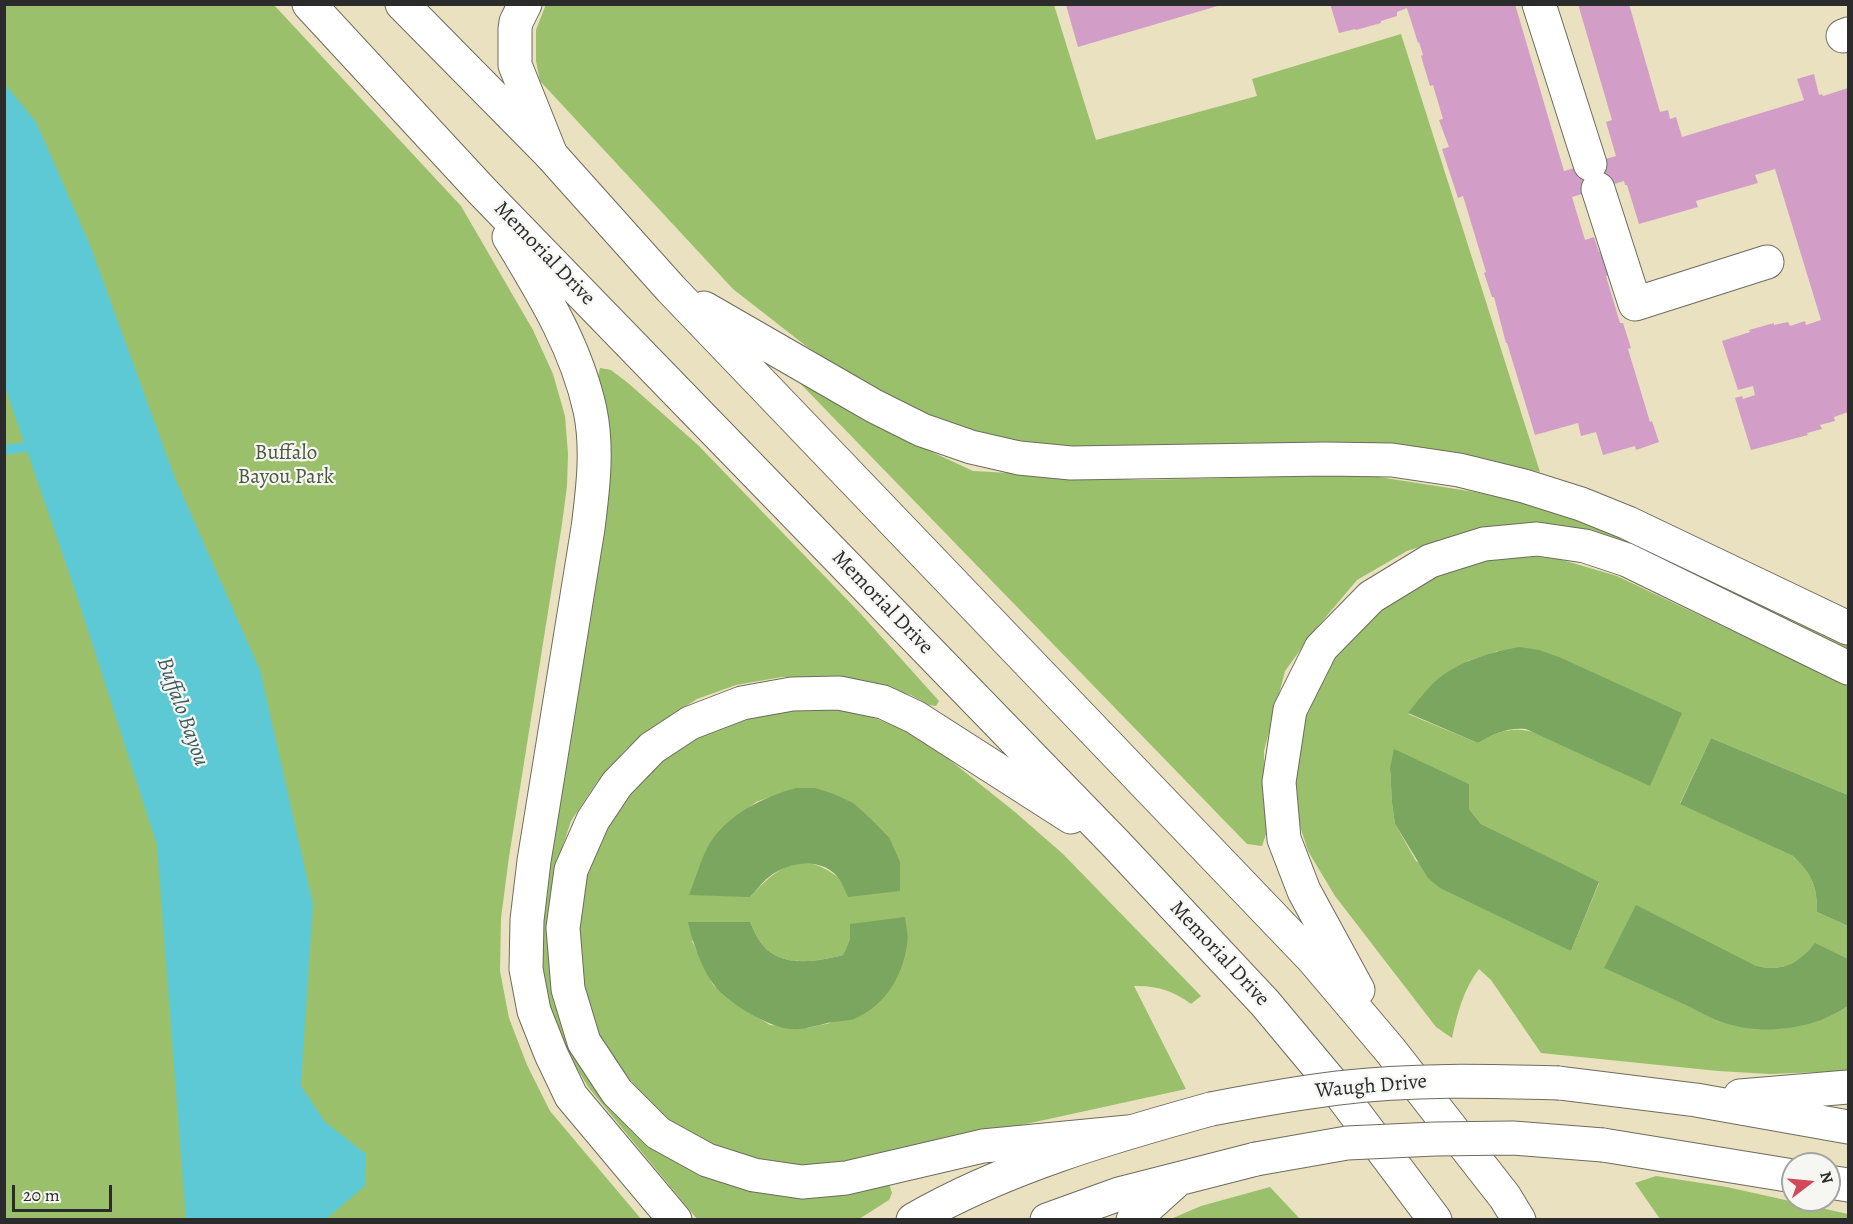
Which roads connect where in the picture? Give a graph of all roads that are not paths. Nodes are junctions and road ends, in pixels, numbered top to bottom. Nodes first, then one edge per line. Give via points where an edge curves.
1 (309, 4) edge
2 (402, 4) edge
3 (525, 4) edge
4 (1539, 4) edge
5 (551, 155) junction
6 (483, 191) junction
7 (1767, 262) dead end
8 (671, 289) junction
9 (1848, 628) edge
10 (1848, 668) edge
11 (1116, 844) junction
12 (1390, 1050) junction
13 (1848, 1087) edge
14 (1696, 1100) junction
15 (1848, 1127) edge
16 (1128, 1132) junction
17 (1781, 1174) edge
18 (1179, 1178) junction
19 (1516, 1212) edge
20 (675, 1220) edge
21 (913, 1220) edge
22 (1047, 1220) edge
23 (1133, 1220) edge
24 (1435, 1220) edge

1 - 6 main road, Memorial Drive
2 - 5 main road
3 - 5 main road via 516,22 515,65
4 - 7 main road via 1635,304
5 - 8 main road
6 - 11 main road, Memorial Drive
6 - 20 main road via 556,318 578,365 590,411 594,454 588,528 534,861 526,969 534,1011 572,1096
8 - 9 main road via 874,406 922,430 971,447 1019,458 1071,463 1392,460 1459,470 1524,486 1628,523
8 - 12 main road via 1313,959
10 - 12 main road via 1627,560 1566,543 1537,539 1484,544 1430,561 1371,597 1321,648 1290,710 1279,782 1284,839 1304,891
11 - 16 main road via 915,717 883,702 839,693 792,694 742,703 690,723 638,762 617,784 593,820 571,870 562,928 568,989 584,1042 616,1092 658,1132 707,1160 754,1175 802,1182 846,1178 982,1146
11 - 24 main road, Memorial Drive via 1265,1003
12 - 19 main road
13 - 14 main road
14 - 15 main road, Waugh Drive
14 - 16 main road, Waugh Drive, bridge via 1559,1083 1431,1081 1280,1095
16 - 21 main road, Waugh Drive via 1007,1174
17 - 18 main road, bridge via 1603,1145 1513,1138 1347,1143
18 - 22 main road
18 - 23 main road

